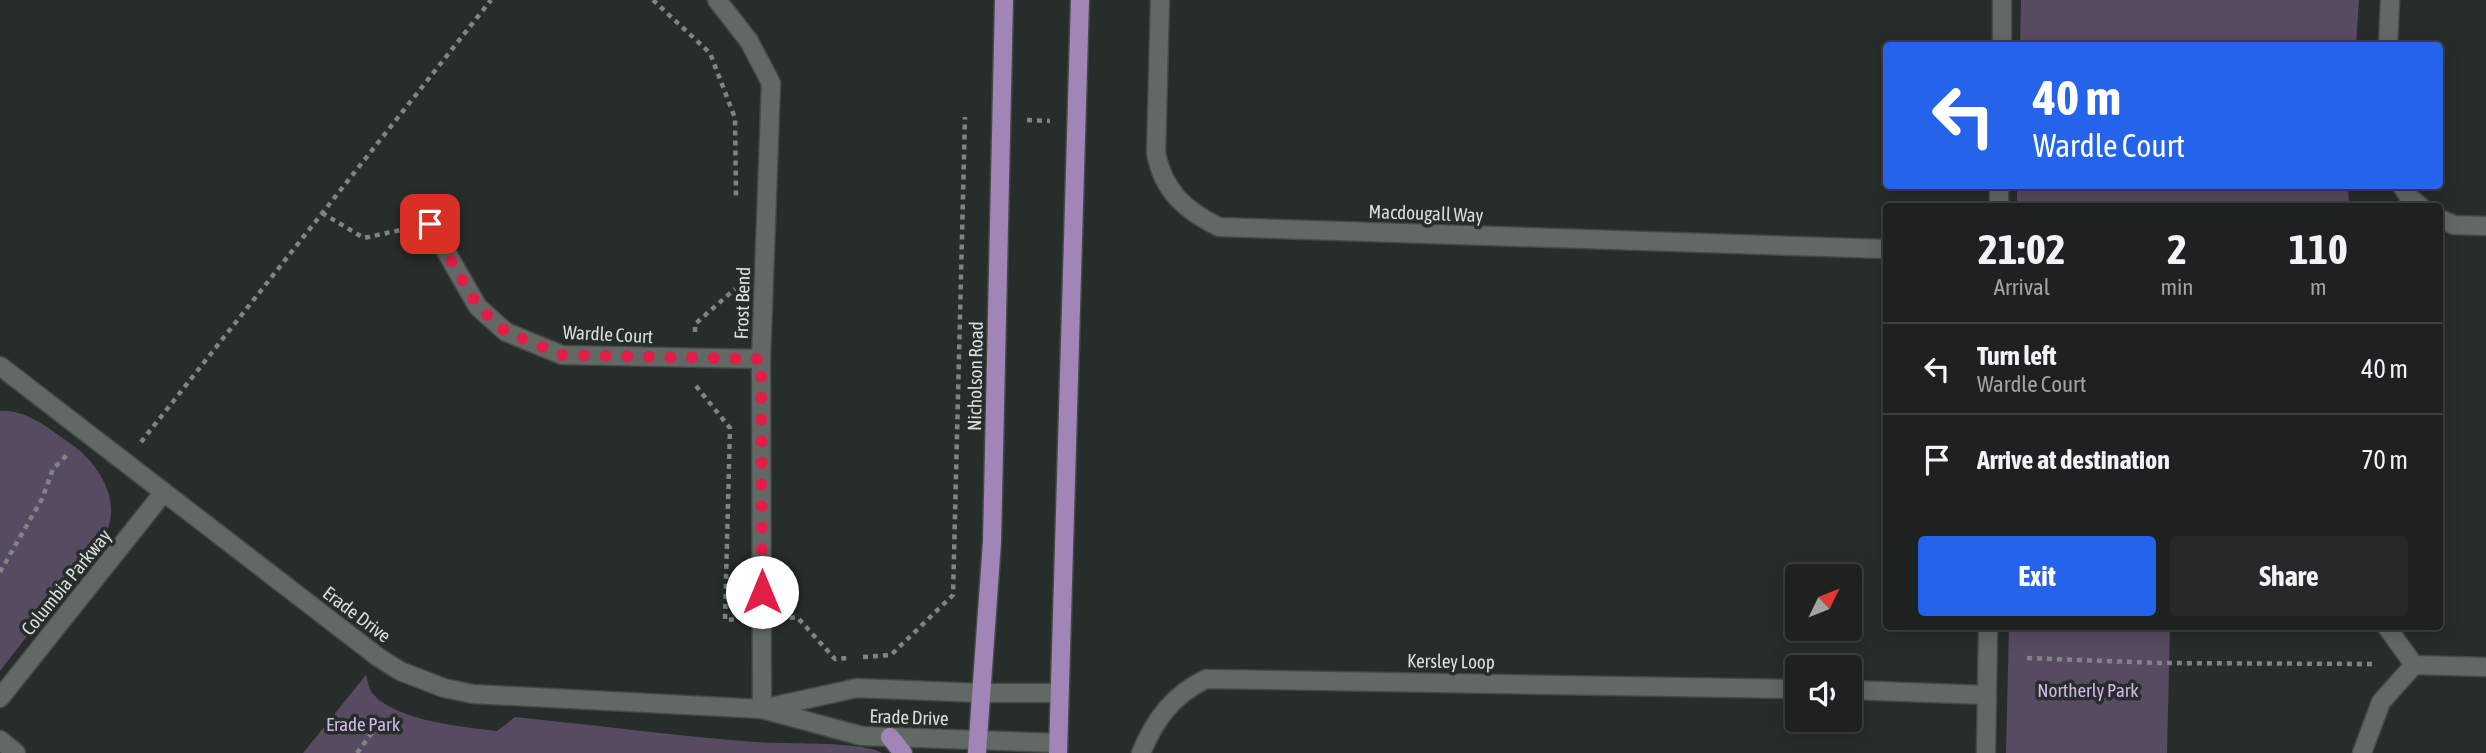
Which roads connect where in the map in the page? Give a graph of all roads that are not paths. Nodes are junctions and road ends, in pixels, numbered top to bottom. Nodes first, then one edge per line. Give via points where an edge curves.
1 (717, 0) edge
2 (1004, 0) edge
3 (1080, 0) edge
4 (1160, 0) edge
5 (2002, 0) edge
6 (2390, 0) edge
7 (2001, 42) edge
8 (2388, 42) edge
9 (2443, 220) edge
10 (430, 224) road end
11 (2486, 226) edge
12 (1883, 250) edge
13 (761, 359) junction
14 (0, 366) edge
15 (164, 492) junction
16 (1988, 630) edge
17 (2389, 630) edge
18 (2414, 664) junction
19 (2486, 667) edge
20 (1785, 689) edge
21 (1862, 690) edge
22 (981, 693) junction
23 (1059, 693) junction
24 (1987, 695) junction
25 (0, 698) edge
26 (762, 709) junction
27 (890, 737) junction
28 (0, 740) edge
29 (977, 747) edge
30 (1058, 748) edge
31 (16, 753) edge
32 (903, 753) edge
33 (1142, 753) edge
34 (1986, 753) edge
35 (2362, 753) edge

1 - 13 street, Frost Bend via 749,40 771,83
2 - 22 main road, Nicholson Road via 992,542
3 - 23 main road
4 - 12 street, Macdougall Way via 1156,153 1160,172 1183,204 1219,227
5 - 7 street
6 - 8 street
9 - 11 street
10 - 13 street, Wardle Court via 478,307 506,332 562,355
13 - 26 street, Frost Bend
14 - 15 street, Erade Drive
15 - 25 street, Columbia Parkway
15 - 26 street, Erade Drive via 377,657 444,688 497,696
16 - 24 street
17 - 18 street
18 - 19 street
18 - 35 street via 2381,702
20 - 33 street, Kersley Loop via 1206,679 1175,697 1161,713
21 - 24 street
22 - 23 street, Erade Drive
22 - 26 street, Erade Drive via 858,688
22 - 29 main road, Nicholson Road
23 - 30 main road
24 - 34 street
26 - 27 street, Erade Drive via 856,735
27 - 29 street, Erade Drive
27 - 32 main road
28 - 31 street
29 - 30 street, Erade Drive

